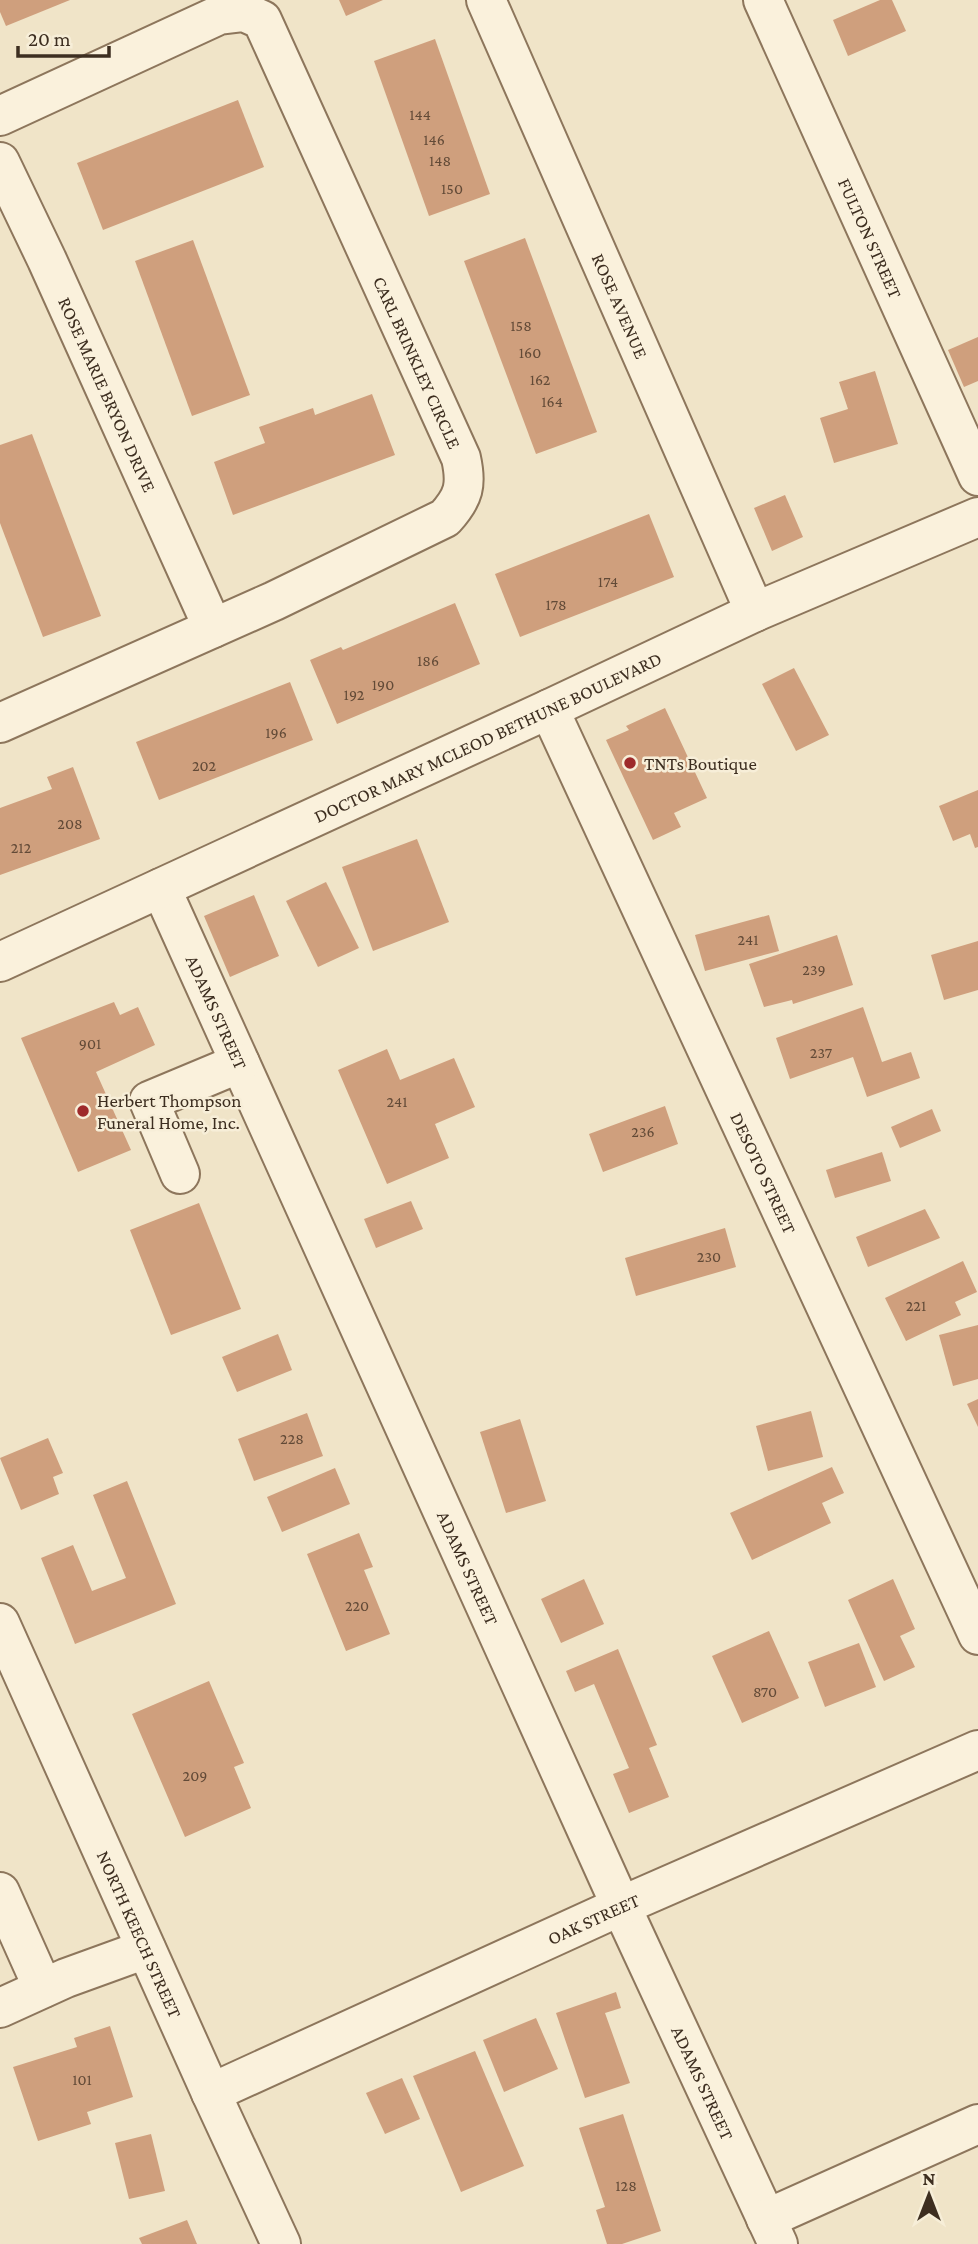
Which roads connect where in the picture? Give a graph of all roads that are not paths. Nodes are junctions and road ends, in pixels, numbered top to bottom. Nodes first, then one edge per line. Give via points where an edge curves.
1 (486, 0) edge
2 (762, 0) edge
3 (0, 116) edge
4 (0, 162) edge
5 (978, 476) edge
6 (978, 517) edge
7 (755, 612) junction
8 (213, 628) junction
9 (549, 709) junction
10 (0, 723) edge
11 (161, 888) junction
12 (0, 962) edge
13 (240, 1063) junction
14 (180, 1174) dead end
15 (0, 1623) edge
16 (978, 1634) edge
17 (978, 1750) edge
18 (0, 1892) edge
19 (621, 1906) junction
20 (146, 1949) junction
21 (43, 1988) junction
22 (0, 2008) edge
23 (211, 2093) junction
24 (978, 2124) edge
25 (772, 2231) edge
26 (281, 2244) edge

1 - 7 street, ROSE AVENUE
2 - 5 street, FULTON STREET
3 - 8 street, CARL BRINKLEY CIRCLE via 219,15 244,12 262,20 461,458 465,477 460,502 445,518
4 - 8 street, ROSE MARIE BRYON DRIVE
6 - 7 street, DOCTOR MARY MCLEOD BETHUNE BOULEVARD
7 - 9 street, DOCTOR MARY MCLEOD BETHUNE BOULEVARD
8 - 10 street, CARL BRINKLEY CIRCLE
9 - 11 street, DOCTOR MARY MCLEOD BETHUNE BOULEVARD
9 - 16 street, DESOTO STREET
11 - 12 street, DOCTOR MARY MCLEOD BETHUNE BOULEVARD
11 - 13 street, ADAMS STREET
13 - 14 street via 149,1101
13 - 19 street, ADAMS STREET
15 - 20 street, NORTH KEECH STREET
17 - 19 street, OAK STREET
18 - 21 street
19 - 23 street, OAK STREET
19 - 25 street, ADAMS STREET
20 - 21 street
20 - 23 street, NORTH KEECH STREET
21 - 22 street
23 - 26 street, NORTH KEECH STREET
24 - 25 street

